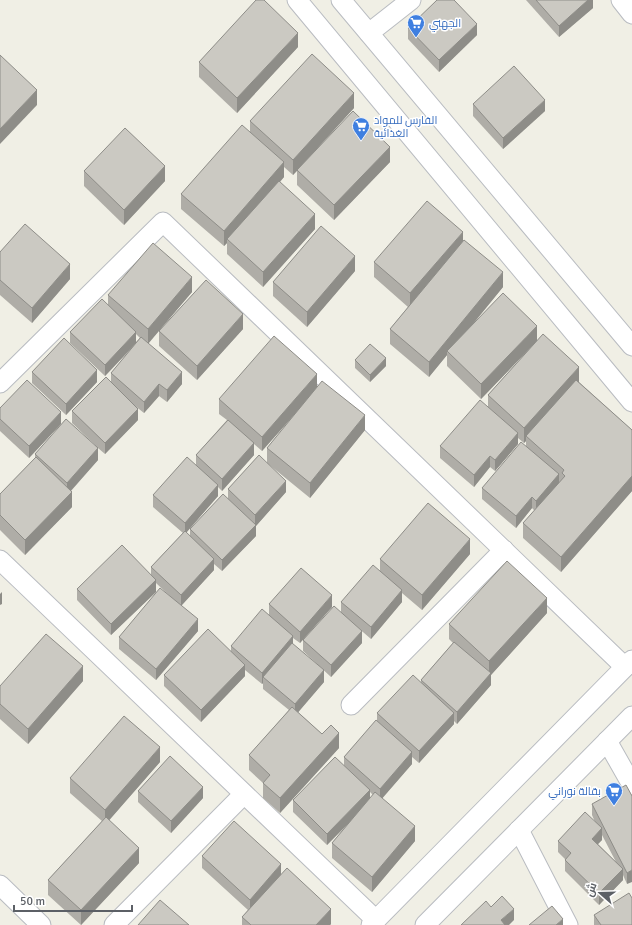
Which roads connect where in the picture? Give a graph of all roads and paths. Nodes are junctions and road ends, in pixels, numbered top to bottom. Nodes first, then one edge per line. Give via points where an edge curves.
1 (298, 0) edge
2 (341, 0) edge
3 (411, 0) edge
4 (621, 0) edge
5 (632, 14) edge
6 (369, 33) junction
7 (632, 346) edge
8 (0, 383) edge
9 (632, 402) edge
10 (504, 550) junction
11 (0, 560) edge
12 (629, 664) edge
13 (351, 706) dead end
14 (632, 716) edge
15 (607, 741) junction
16 (632, 785) edge
17 (244, 794) junction
18 (519, 830) junction
19 (0, 884) edge
20 (373, 922) edge
21 (41, 925) edge
22 (114, 925) edge
23 (425, 925) edge
24 (568, 925) edge

1 - 9 street
2 - 6 street
3 - 6 street
4 - 5 street
6 - 7 street
8 - 10 street via 163,222
10 - 12 street
10 - 13 street
11 - 17 street
12 - 20 street
14 - 15 street
15 - 16 street
15 - 18 street
17 - 20 street
17 - 22 street
18 - 23 street
18 - 24 street
19 - 21 street

